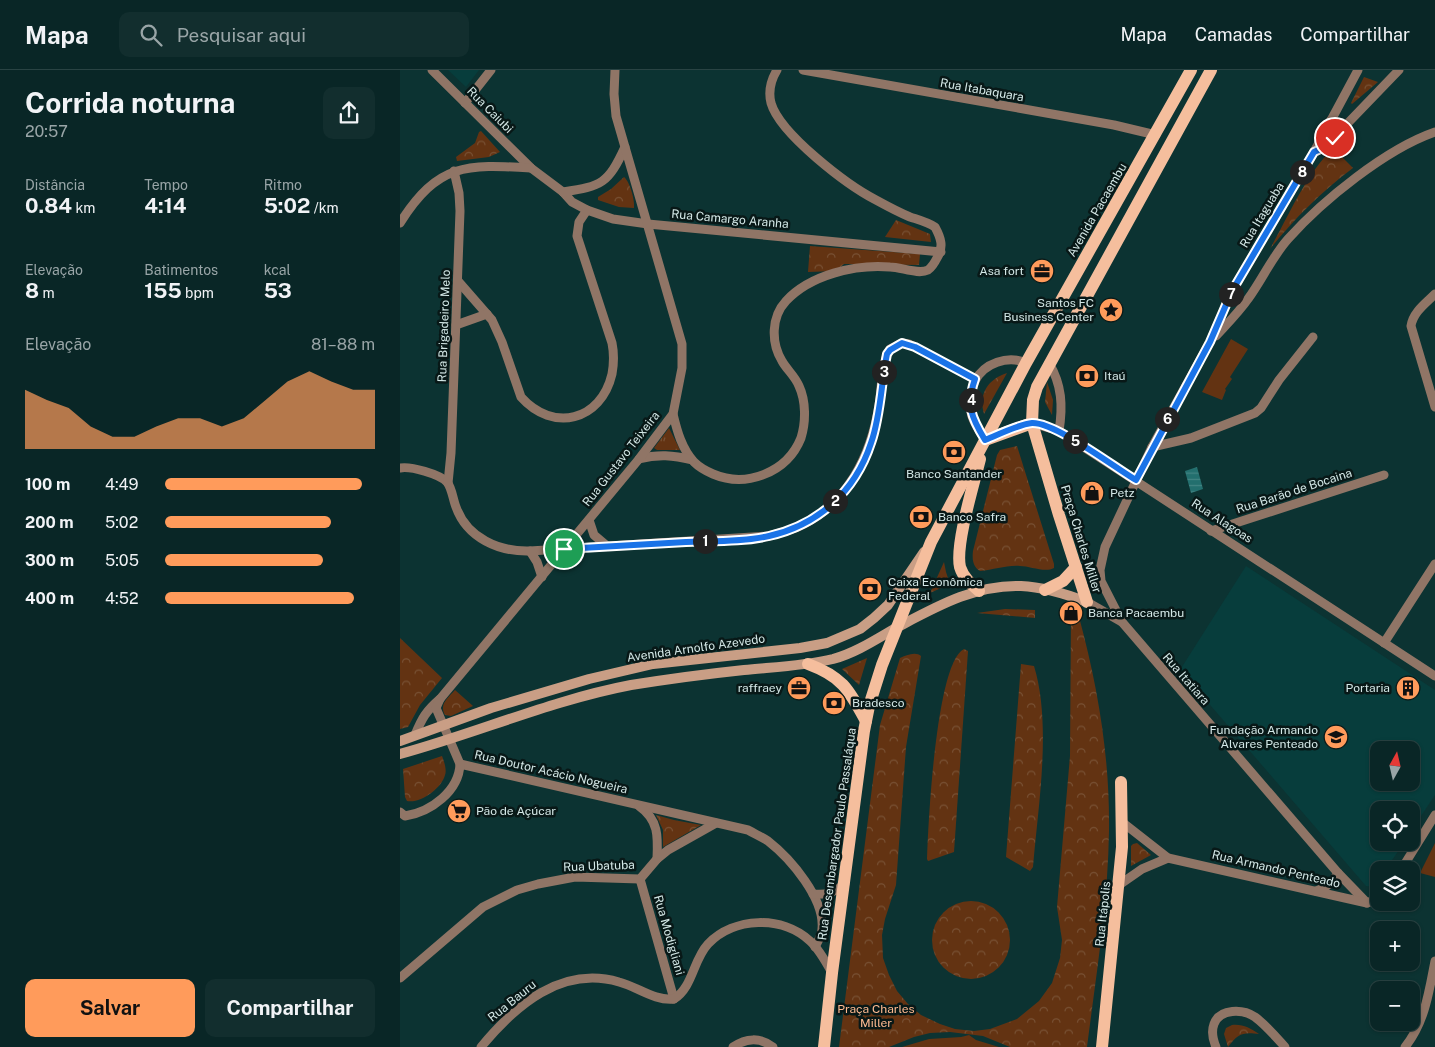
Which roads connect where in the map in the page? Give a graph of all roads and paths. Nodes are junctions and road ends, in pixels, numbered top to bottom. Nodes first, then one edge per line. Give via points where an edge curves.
1 (432, 70) edge
2 (491, 70) edge
3 (615, 70) edge
4 (777, 70) edge
5 (803, 70) edge
6 (1191, 70) edge
7 (1211, 70) edge
8 (1358, 70) edge
9 (1399, 70) edge
10 (465, 103) junction
11 (1331, 120) junction
12 (1346, 125) junction
13 (1435, 132) edge
14 (1156, 136) junction
15 (625, 147) junction
16 (1314, 152) junction
17 (532, 168) junction
18 (454, 171) junction
19 (563, 192) junction
20 (587, 210) junction
21 (400, 223) edge
22 (648, 224) junction
23 (941, 252) junction
24 (458, 280) junction
25 (1435, 294) edge
26 (487, 314) junction
27 (456, 325) junction
28 (1313, 337) dead end
29 (1210, 342) junction
30 (1049, 363) junction
31 (1026, 364) junction
32 (975, 379) junction
33 (1435, 407) edge
34 (673, 414) junction
35 (1032, 423) junction
36 (1059, 431) junction
37 (985, 440) junction
38 (1152, 448) junction
39 (639, 459) junction
40 (692, 460) junction
41 (400, 468) edge
42 (1384, 475) dead end
43 (1136, 480) junction
44 (448, 483) junction
45 (589, 520) junction
46 (1211, 531) junction
47 (931, 542) junction
48 (607, 546) junction
49 (564, 549) junction
50 (530, 551) junction
51 (1435, 564) edge
52 (1076, 567) junction
53 (542, 577) junction
54 (1045, 590) junction
55 (979, 591) junction
56 (1087, 602) junction
57 (1122, 622) junction
58 (897, 628) junction
59 (1384, 643) junction
60 (808, 664) junction
61 (1435, 676) edge
62 (440, 699) junction
63 (866, 721) junction
64 (442, 725) junction
65 (415, 735) junction
66 (448, 739) junction
67 (401, 740) edge
68 (400, 754) edge
69 (460, 764) junction
70 (1121, 782) dead end
71 (637, 804) junction
72 (1435, 815) edge
73 (402, 816) edge
74 (1122, 822) junction
75 (716, 824) junction
76 (1156, 850) junction
77 (1168, 858) junction
78 (657, 859) junction
79 (1157, 861) junction
80 (1407, 861) edge
81 (1338, 873) junction
82 (640, 878) junction
83 (844, 884) junction
84 (1119, 885) junction
85 (1315, 891) junction
86 (813, 894) junction
87 (1370, 902) edge
88 (1367, 903) junction
89 (815, 947) junction
90 (834, 958) junction
91 (1435, 961) edge
92 (832, 973) junction
93 (400, 978) edge
94 (674, 999) junction
95 (481, 1047) edge
96 (733, 1047) edge
97 (772, 1047) edge
98 (824, 1047) edge
99 (1102, 1047) edge
100 (1216, 1047) edge
101 (1286, 1047) edge
102 (1405, 1047) edge

1 - 10 street, Rua Caiubi
2 - 10 street
3 - 15 street, Rua Gustavo Teixeira via 616,116
4 - 23 street via 771,82 770,101 793,135 854,186 887,206 935,227 942,242
5 - 14 street, Rua Itabaquara via 1114,125
6 - 14 main road, Avenida Pacaembu
7 - 30 main road
8 - 11 street, Rua Itaguaba
9 - 12 street
10 - 17 street, Rua Caiubi
11 - 12 street via 1337,127
11 - 16 street, Rua Itaguaba
12 - 16 street via 1327,146
13 - 29 street via 1387,158 1314,212 1287,240 1248,300
14 - 31 main road, Avenida Pacaembu
15 - 19 street via 609,176 598,185
15 - 22 street, Rua Gustavo Teixeira
16 - 29 street, Rua Itaguaba via 1232,291
17 - 18 street via 485,166
17 - 19 street, Rua Camargo Aranha
18 - 21 street via 439,178
18 - 24 street, Rua Brigadeiro Melo via 460,211
19 - 20 street, Rua Camargo Aranha via 572,202
20 - 22 street, Rua Camargo Aranha via 614,219
20 - 26 street via 579,222 577,236 614,356 609,381 595,405 581,415 566,419 533,409 521,397 502,342
22 - 23 street, Rua Camargo Aranha
22 - 34 street, Rua Gustavo Teixeira via 682,344 682,368
23 - 40 street via 928,270 853,269 830,275 794,292 776,316 774,327 777,350 799,386 805,407 801,437 794,451 772,471 740,480 722,478
24 - 26 street
24 - 27 street, Rua Brigadeiro Melo
25 - 33 street via 1416,313 1411,326
26 - 27 street
27 - 44 street, Rua Brigadeiro Melo
28 - 38 street via 1255,413 1191,438
29 - 38 street
30 - 35 main road, Praça Charles Miller via 1036,387
30 - 36 street via 1062,397
31 - 32 street via 1015,360 997,362
31 - 37 main road
32 - 37 street via 971,415
32 - 48 street via 910,344 896,345 887,354 871,444 848,487 817,517 797,528 757,538
34 - 39 street, Rua Gustavo Teixeira
34 - 40 street
35 - 36 street, Rua Alagoas
35 - 37 main road
35 - 52 main road, Praça Charles Miller
36 - 43 street, Rua Alagoas
37 - 47 main road
37 - 55 main road via 960,549 960,568 966,580
38 - 43 street
39 - 40 street via 672,455
39 - 45 street, Rua Gustavo Teixeira
41 - 44 street via 414,468
42 - 46 street, Rua Barão de Bocaina
43 - 46 street, Rua Alagoas
43 - 57 street via 1106,547 1100,570 1101,582
44 - 50 street via 460,516 472,532 498,548
45 - 48 street via 594,535
45 - 49 street, Rua Gustavo Teixeira
46 - 59 street, Rua Alagoas
47 - 58 main road
47 - 64 main road, Avenida Arnolfo Azevedo via 888,605 860,629 827,643 653,664 589,679
48 - 49 street
49 - 50 street
49 - 53 street, Rua Gustavo Teixeira
50 - 53 street
51 - 59 street
52 - 54 main road via 1063,580
52 - 56 main road, Praça Charles Miller
53 - 62 street, Rua Gustavo Teixeira
54 - 55 main road, Praça Charles Miller via 1000,586
54 - 56 main road, Praça Charles Miller
55 - 58 main road, Praça Charles Miller via 948,601
56 - 57 street, Rua Itatiara
57 - 81 street, Rua Itatiara
58 - 60 main road via 835,658
58 - 63 main road, Rua Desembargador Paulo Passaláqua via 882,665
59 - 61 street, Rua Alagoas
60 - 63 main road via 822,669 846,686
60 - 66 main road via 690,676 630,686 568,700
62 - 64 street via 436,708
62 - 65 street, Rua Gustavo Teixeira via 422,718
63 - 83 main road, Rua Desembargador Paulo Passaláqua
64 - 65 main road, Avenida Arnolfo Azevedo
64 - 66 street
65 - 67 main road, Avenida Arnolfo Azevedo
66 - 68 main road
66 - 69 street
69 - 71 street, Rua Doutor Acácio Nogueira
69 - 73 street via 460,774 447,794 421,813
70 - 74 main road, Rua Itápolis
71 - 75 street, Rua Doutor Acácio Nogueira
71 - 78 street, Rua Doutor Acácio Nogueira via 652,818 657,829
72 - 80 street
74 - 76 street, Rua Armando Penteado
74 - 84 main road, Rua Itápolis
75 - 78 street, Rua Ubatuba via 682,841
75 - 86 street via 748,830 770,842
76 - 77 street, Rua Armando Penteado
76 - 79 street
77 - 79 street, Rua Armando Penteado
77 - 85 street, Rua Armando Penteado
78 - 82 street, Rua Ubatuba
79 - 84 street, Rua Armando Penteado
81 - 85 street via 1328,886
81 - 88 street, Rua Itatiara
82 - 93 street, Rua Ubatuba via 575,878 517,890 483,907
82 - 94 street, Rua Modigliani
83 - 86 street via 832,893
83 - 90 main road, Rua Desembargador Paulo Passaláqua
84 - 99 main road, Rua Itápolis
85 - 88 street, Rua Armando Penteado
86 - 89 street via 822,922 821,935
87 - 88 street
89 - 90 street
89 - 92 street
89 - 94 street via 799,932 773,923 735,927 708,944 698,958 685,989
90 - 92 main road, Rua Desembargador Paulo Passaláqua
91 - 102 street via 1425,1011
92 - 98 main road, Rua Desembargador Paulo Passaláqua
94 - 95 street, Rua Bauru via 659,998 618,981 572,980 536,994
96 - 97 street via 746,1040 756,1040
100 - 101 street via 1213,1030 1217,1019 1224,1014 1239,1012 1255,1017

